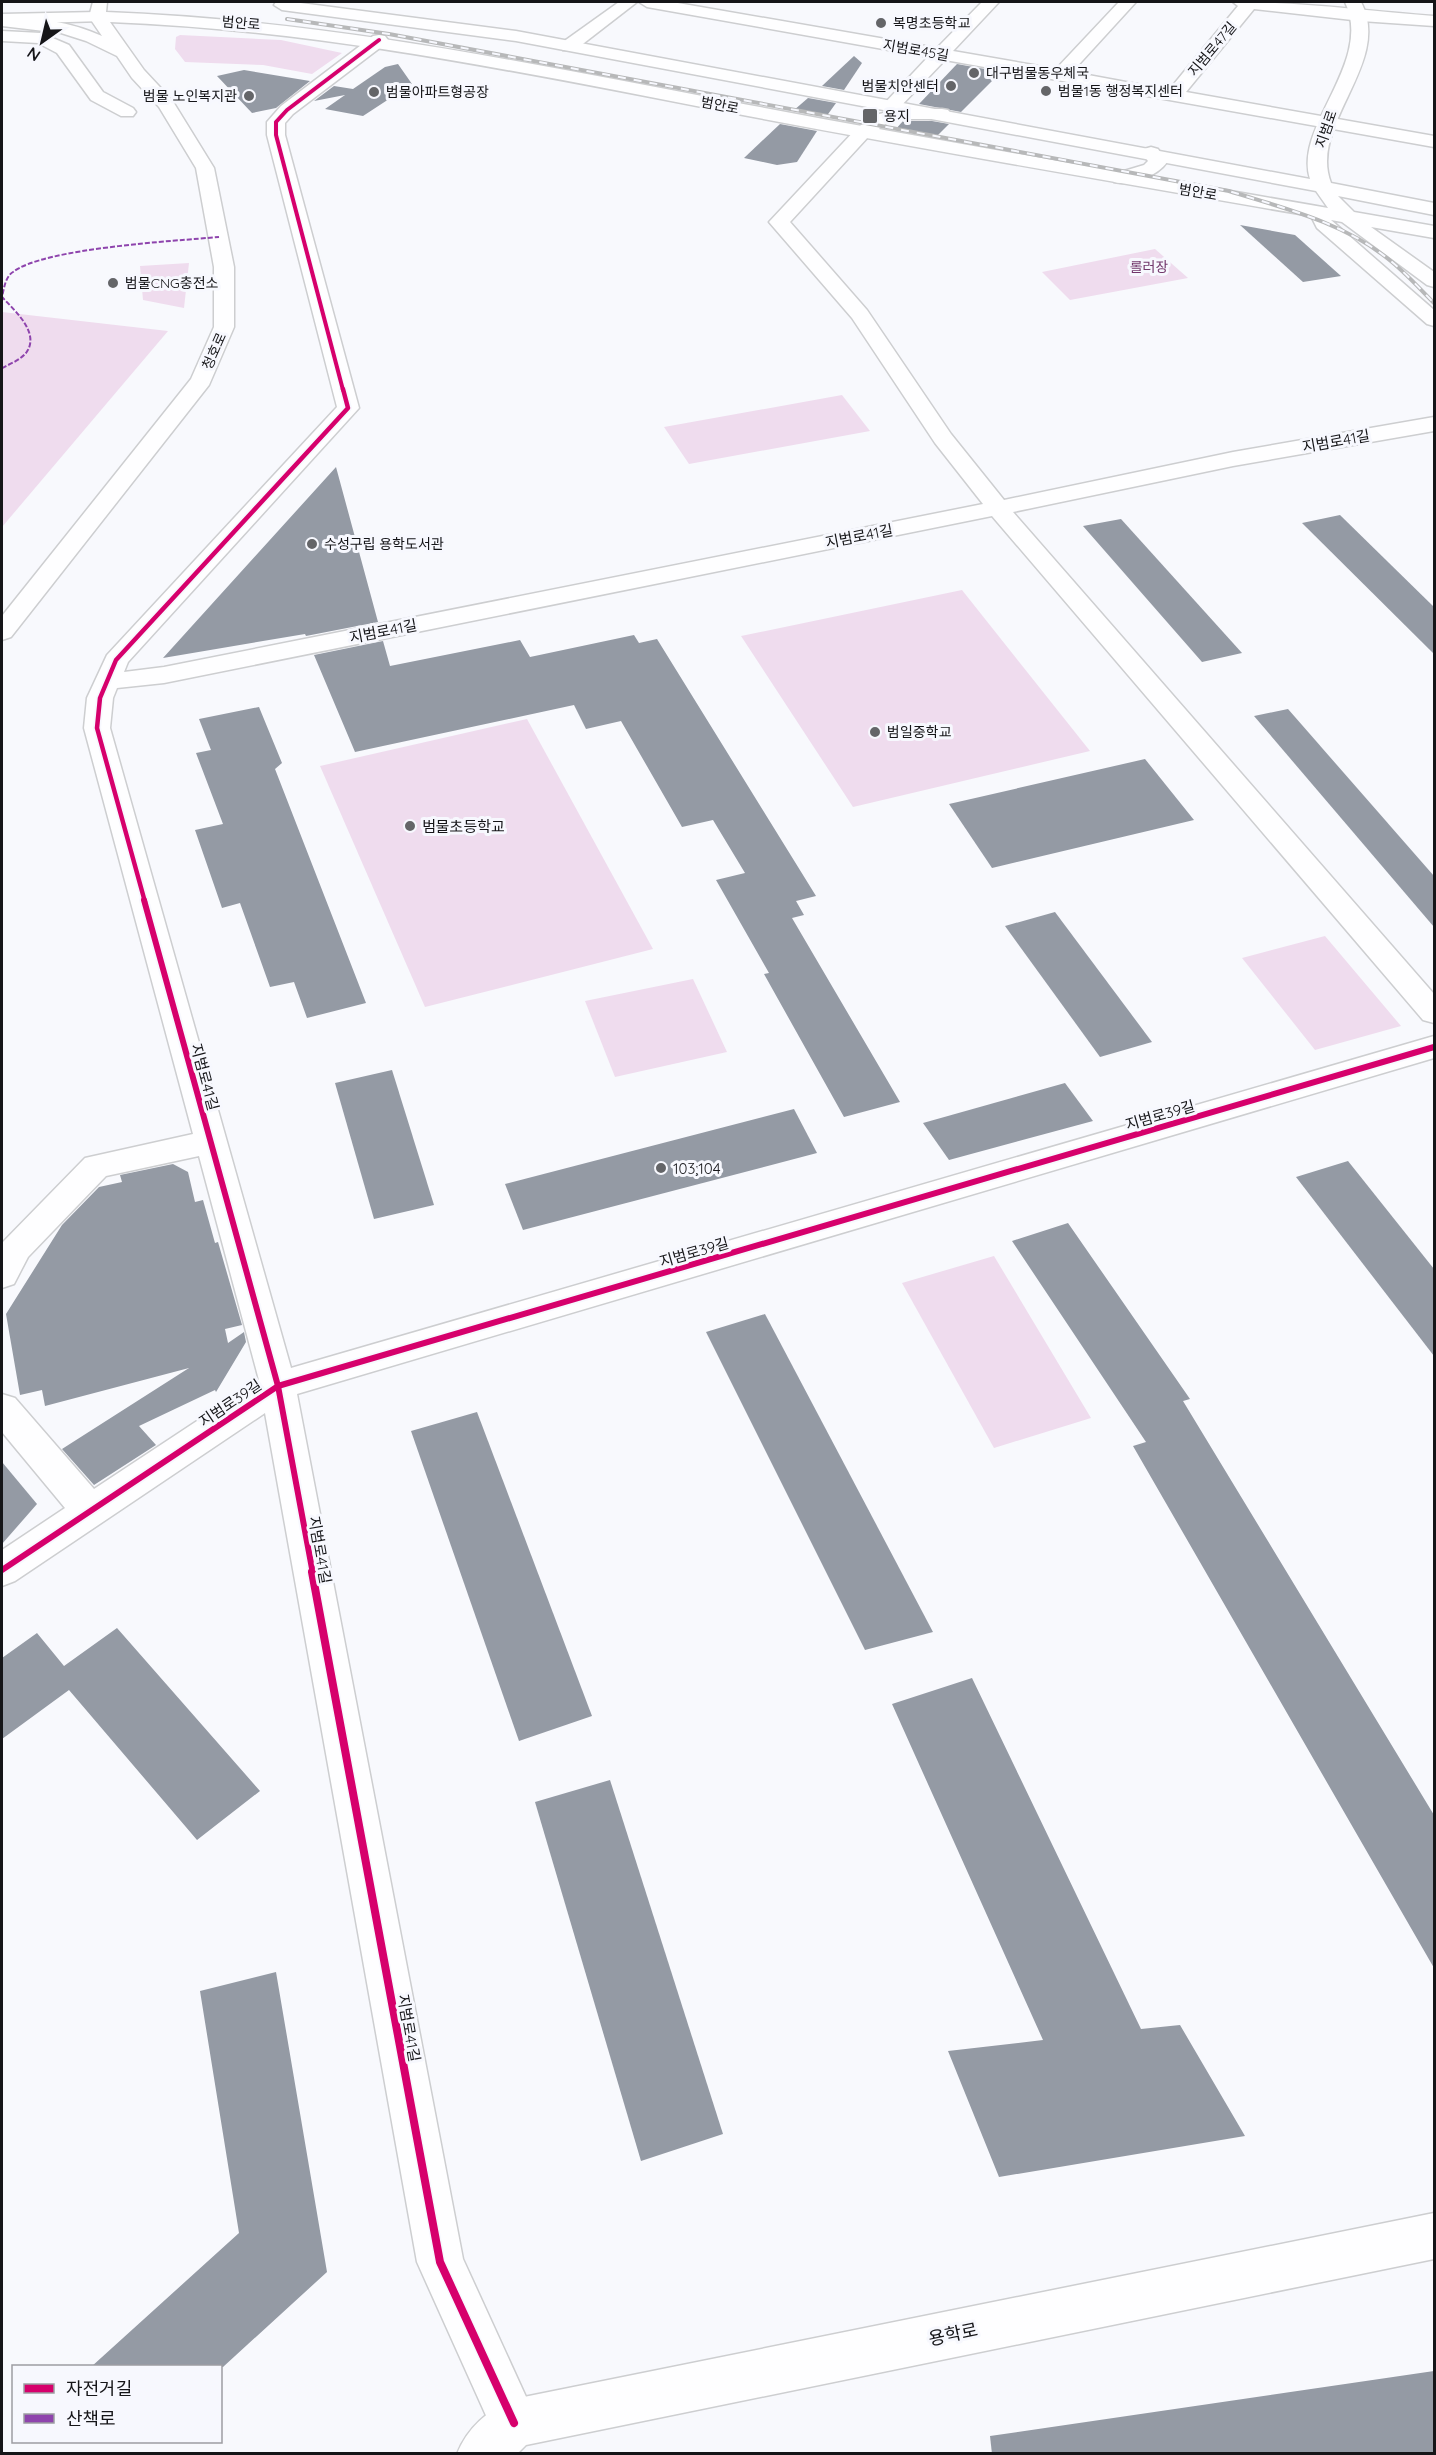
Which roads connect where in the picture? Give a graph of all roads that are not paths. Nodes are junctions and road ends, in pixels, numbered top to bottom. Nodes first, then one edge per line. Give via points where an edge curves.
1 (10, 2) edge
2 (629, 2) edge
3 (647, 2) edge
4 (991, 2) edge
5 (1128, 2) edge
6 (1246, 2) edge
7 (2, 3) edge
8 (269, 4) dead end
9 (99, 9) edge
10 (1357, 9) edge
11 (2, 20) edge
12 (1434, 21) edge
13 (241, 23) junction
14 (2, 36) edge
15 (379, 40) junction
16 (139, 45) junction
17 (569, 46) junction
18 (940, 55) junction
19 (1060, 75) junction
20 (1174, 95) junction
21 (892, 105) junction
22 (127, 112) dead end
23 (942, 114) junction
24 (1327, 122) junction
25 (863, 132) junction
26 (1429, 140) edge
27 (1151, 153) junction
28 (1121, 178) junction
29 (1323, 188) junction
30 (1434, 209) edge
31 (1317, 212) junction
32 (1348, 217) junction
33 (1434, 232) edge
34 (1434, 281) edge
35 (1434, 320) edge
36 (1434, 424) edge
37 (998, 508) junction
38 (2, 632) edge
39 (107, 682) junction
40 (1434, 1013) edge
41 (1434, 1047) edge
42 (211, 1142) junction
43 (2, 1275) edge
44 (278, 1386) junction
45 (2, 1408) edge
46 (90, 1511) junction
47 (2, 1570) edge
48 (1434, 2236) edge
49 (498, 2438) edge

1 - 7 main road
2 - 17 main road
3 - 18 main road, 지범로45길
4 - 18 main road
5 - 19 main road
6 - 10 main road, 지범로47길
6 - 20 main road, 지범로47길
8 - 17 main road, 범안로 via 434,24
9 - 11 main road, 범안로
9 - 13 main road, 범안로
9 - 16 main road, 청호로
10 - 12 main road, 지범로47길
10 - 24 main road, 지범로 via 1359,48
11 - 16 main road via 37,23
13 - 15 main road, 범안로
13 - 16 main road via 164,30
14 - 22 main road via 41,38 63,49 97,96
15 - 25 main road, 범안로
15 - 39 main road via 276,122 276,135 348,408 116,660
16 - 38 main road, 청호로 via 138,74 166,104 205,168 224,267 224,327 201,380
17 - 21 main road, 범안로
18 - 19 main road, 지범로45길
18 - 21 main road
19 - 20 main road, 지범로45길
20 - 24 main road, 지범로45길
21 - 23 main road, 범안로
23 - 25 main road via 901,114 880,119
23 - 27 main road
24 - 26 main road, 지범로45길
24 - 29 main road, 지범로 via 1315,163
25 - 28 main road, 범안로
25 - 37 main road via 779,222 860,314 943,438
27 - 28 main road via 1158,162 1151,169
27 - 29 main road
28 - 31 main road, 범안로
29 - 30 main road
29 - 31 main road
29 - 32 main road, 지범로
31 - 32 main road, 범안로
31 - 35 main road via 1324,224
32 - 33 main road, 범안로
32 - 34 main road, 지범로
36 - 37 main road, 지범로41길 via 1233,459
37 - 39 main road, 지범로41길 via 176,672
37 - 40 main road
39 - 42 main road, 지범로41길 via 100,698 97,728
41 - 44 main road, 지범로39길
42 - 43 main road via 96,1166 15,1249
42 - 44 main road, 지범로41길
44 - 46 main road, 지범로39길
44 - 49 main road, 지범로41길 via 440,2262
45 - 46 main road
46 - 47 main road, 지범로39길
48 - 49 main road, 용학로

